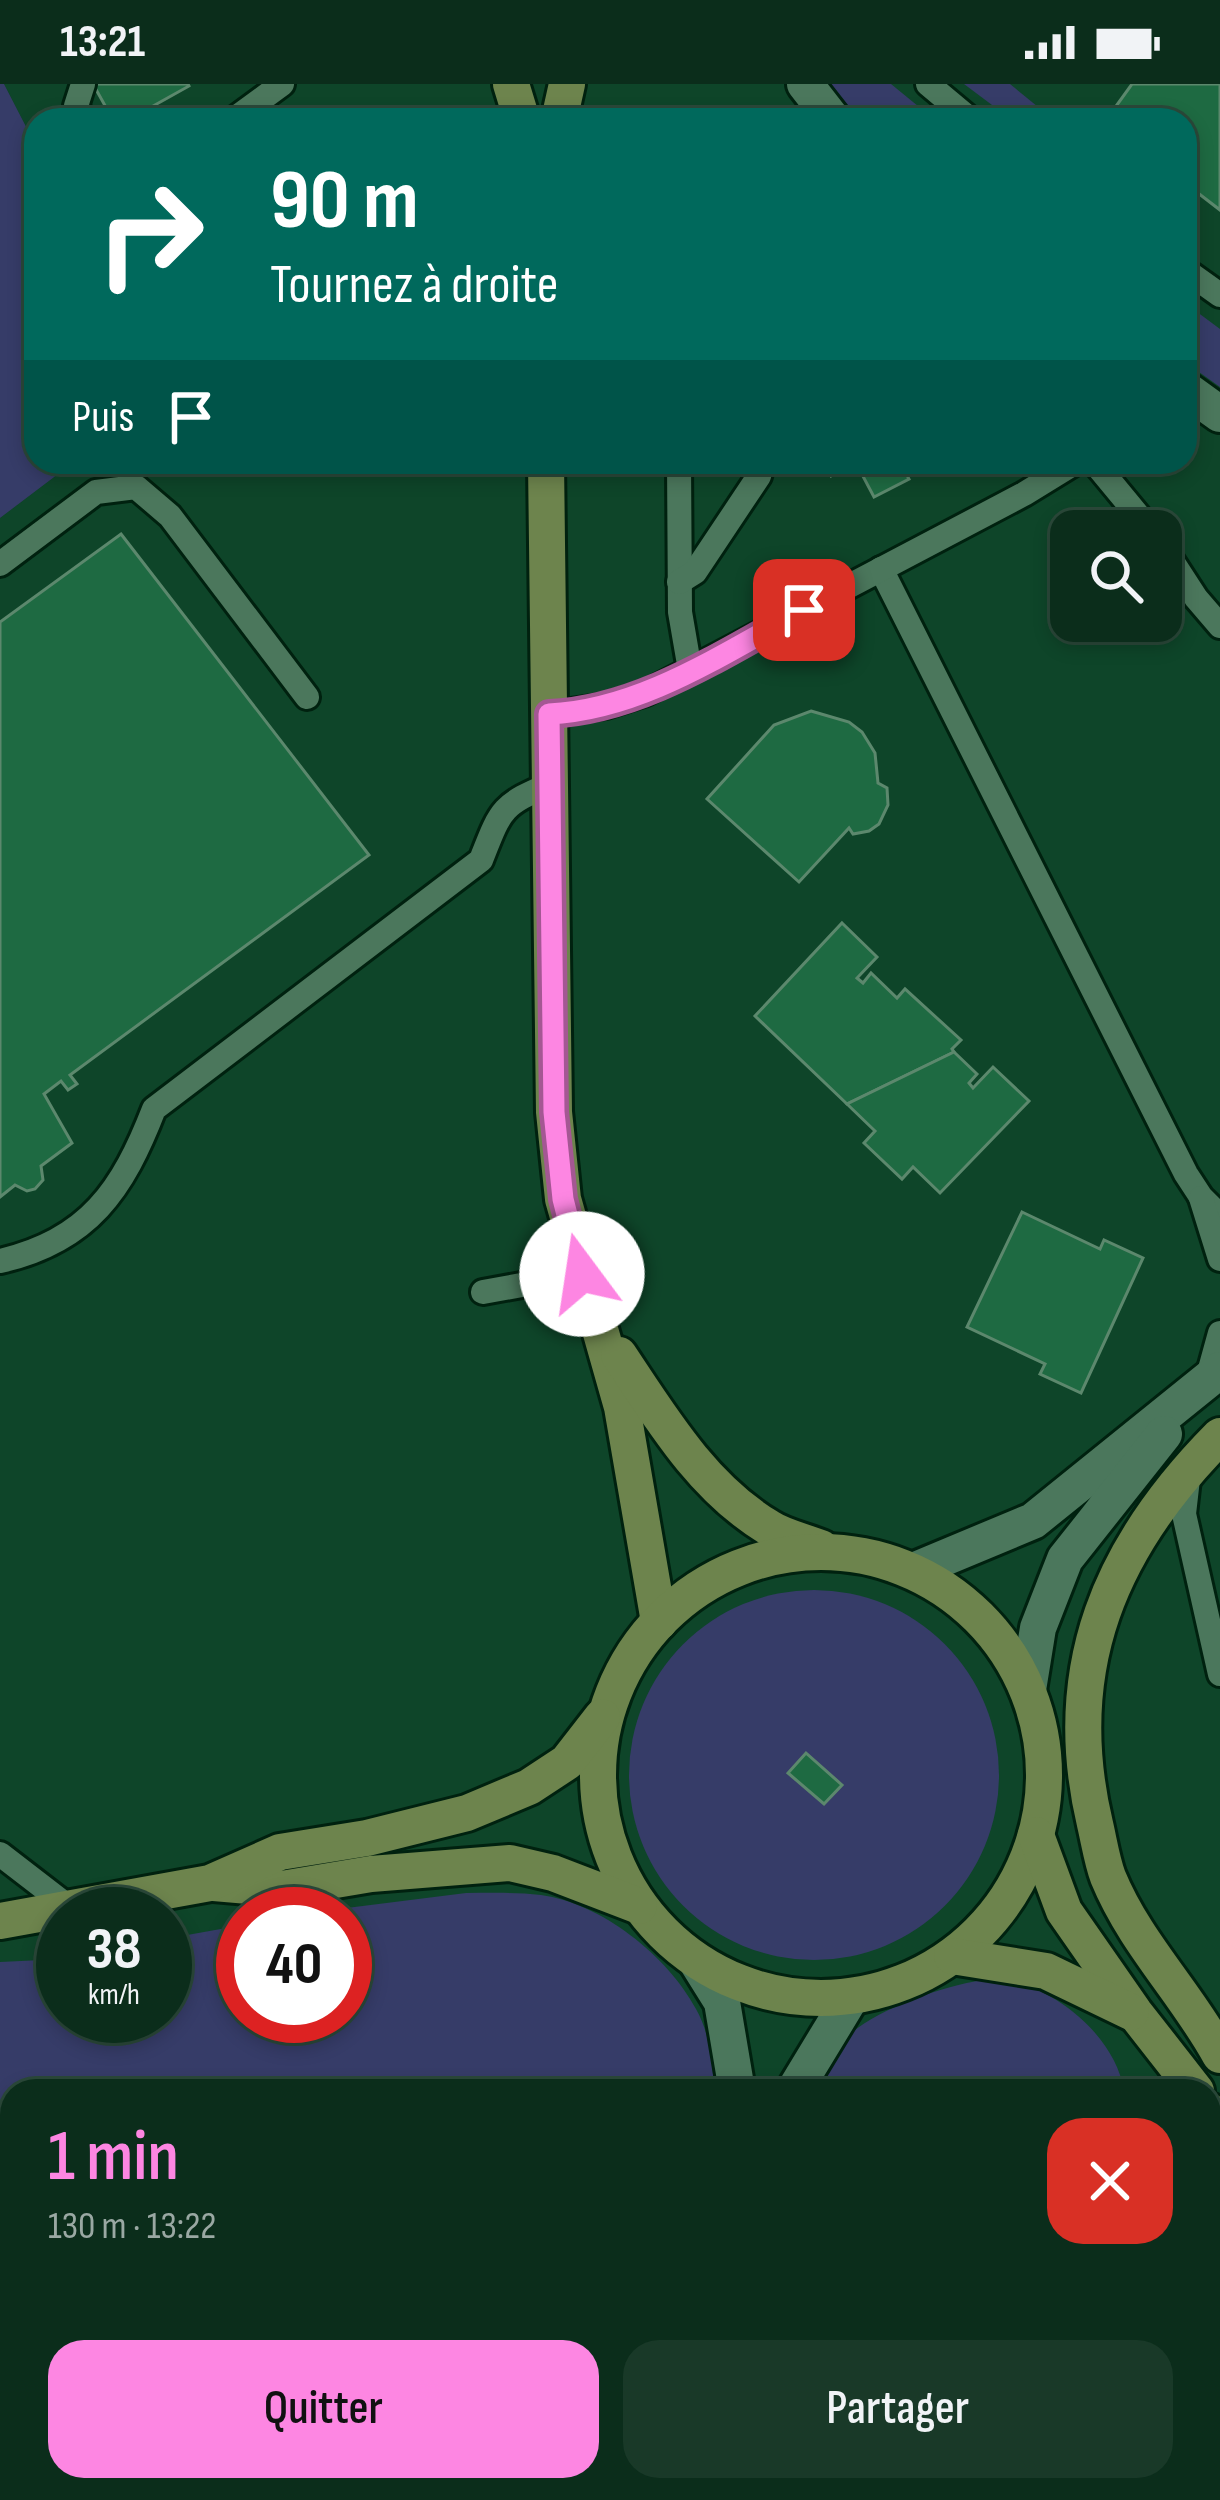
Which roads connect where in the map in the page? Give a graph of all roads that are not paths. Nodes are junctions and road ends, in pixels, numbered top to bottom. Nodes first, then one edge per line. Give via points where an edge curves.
1 (283, 84) edge
2 (805, 84) edge
3 (928, 84) edge
4 (250, 108) edge
5 (824, 108) edge
6 (957, 108) edge
7 (546, 474) edge
8 (679, 474) edge
9 (760, 474) edge
10 (1054, 474) edge
11 (1104, 474) edge
12 (1134, 510) edge
13 (0, 564) edge
14 (880, 569) junction
15 (1182, 576) edge
16 (680, 582) junction
17 (1220, 626) edge
18 (690, 670) junction
19 (307, 697) dead end
20 (549, 714) junction
21 (551, 784) junction
22 (1201, 1197) junction
23 (1220, 1216) edge
24 (1220, 1259) edge
25 (0, 1261) edge
26 (582, 1274) junction
27 (483, 1292) dead end
28 (598, 1322) junction
29 (1220, 1333) edge
30 (1214, 1375) edge
31 (1220, 1436) edge
32 (1189, 1467) junction
33 (830, 1551) junction
34 (913, 1570) junction
35 (658, 1622) junction
36 (1220, 1674) edge
37 (1028, 1690) junction
38 (607, 1709) junction
39 (1036, 1834) junction
40 (0, 1854) edge
41 (210, 1882) junction
42 (43, 1887) edge
43 (183, 1887) edge
44 (639, 1906) junction
45 (36, 1914) edge
46 (0, 1921) edge
47 (952, 1956) junction
48 (697, 1962) junction
49 (850, 1997) junction
50 (1135, 2013) junction
51 (1169, 2054) junction
52 (1220, 2055) edge
53 (735, 2079) edge
54 (801, 2079) edge
55 (1172, 2079) edge
56 (1187, 2079) edge

1 - 4 lane
2 - 5 street
3 - 6 lane
7 - 20 street
8 - 16 lane
9 - 16 lane via 695,572
10 - 14 lane
11 - 12 lane
13 - 19 lane via 96,492 136,487 170,516
14 - 18 lane
14 - 22 lane
15 - 17 lane
16 - 18 lane
18 - 20 lane via 606,706
20 - 21 street
21 - 25 lane via 511,801 481,860 154,1109 133,1164 98,1211 40,1252
21 - 26 street via 554,1112
22 - 23 lane
22 - 24 lane
26 - 27 lane
26 - 28 street
28 - 33 street via 729,1500 772,1530
28 - 35 street via 622,1407
29 - 30 lane
30 - 34 street via 1033,1521
30 - 37 street via 1065,1559 1038,1628
31 - 32 street
32 - 36 lane via 1184,1514
32 - 52 street via 1117,1575 1093,1634 1084,1763 1108,1876
33 - 34 street
33 - 35 street via 766,1558 727,1574
34 - 37 street via 982,1619
35 - 38 street via 630,1657
37 - 39 street via 1044,1762
38 - 41 street via 567,1762 529,1787 419,1827 280,1852
38 - 44 street via 600,1811 614,1861
39 - 47 street via 1005,1902
39 - 50 street via 1064,1911
40 - 42 lane
41 - 43 street
41 - 44 street via 282,1888 510,1863
44 - 48 street
45 - 46 street
47 - 49 street via 921,1975
47 - 50 street via 1046,1971
48 - 49 street via 770,1993
48 - 53 street via 722,2002
49 - 54 street
50 - 51 street
51 - 55 lane
51 - 56 street

